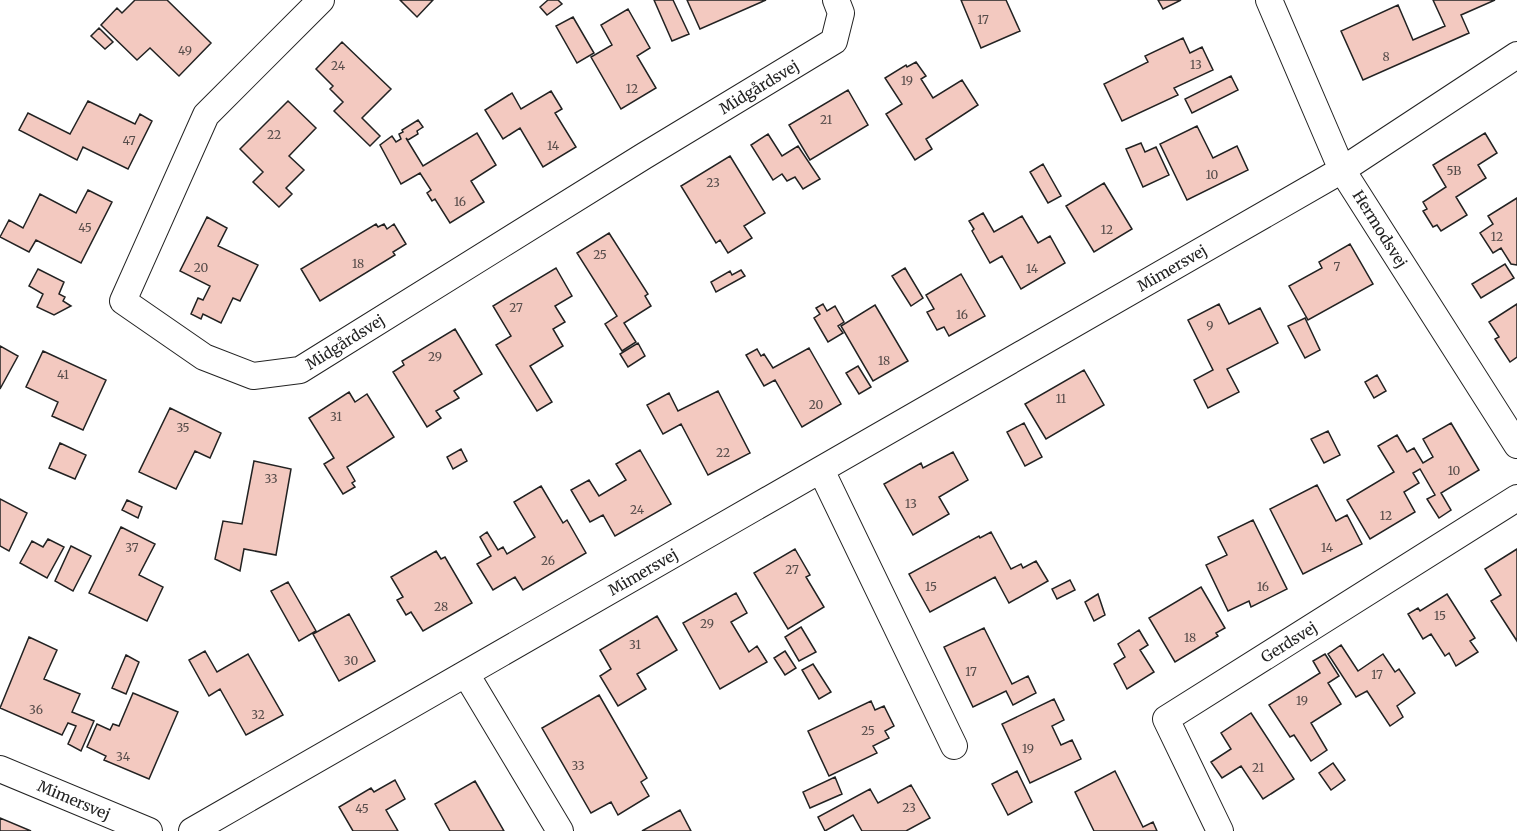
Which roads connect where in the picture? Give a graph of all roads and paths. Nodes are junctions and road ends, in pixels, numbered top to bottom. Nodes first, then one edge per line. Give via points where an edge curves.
1 (321, 0) edge
2 (836, 0) edge
3 (1269, 0) edge
4 (1517, 55) edge
5 (1342, 170) junction
6 (1517, 445) edge
7 (821, 470) junction
8 (1517, 498) edge
9 (466, 674) junction
10 (954, 746) dead end
11 (0, 769) edge
12 (149, 831) edge
13 (192, 831) edge
14 (560, 831) edge
15 (1220, 831) edge

1 - 2 street, Midgårdsvej via 206,115 123,301 204,357 254,376 300,370 834,41 841,13
3 - 5 street, Hermodsvej
4 - 5 street, Mimersvej
5 - 6 street, Hermodsvej
5 - 7 street, Mimersvej
7 - 9 street, Mimersvej
7 - 10 street
8 - 15 street, Gerdsvej via 1166,719
9 - 13 street, Mimersvej
9 - 14 street
11 - 12 street, Mimersvej

